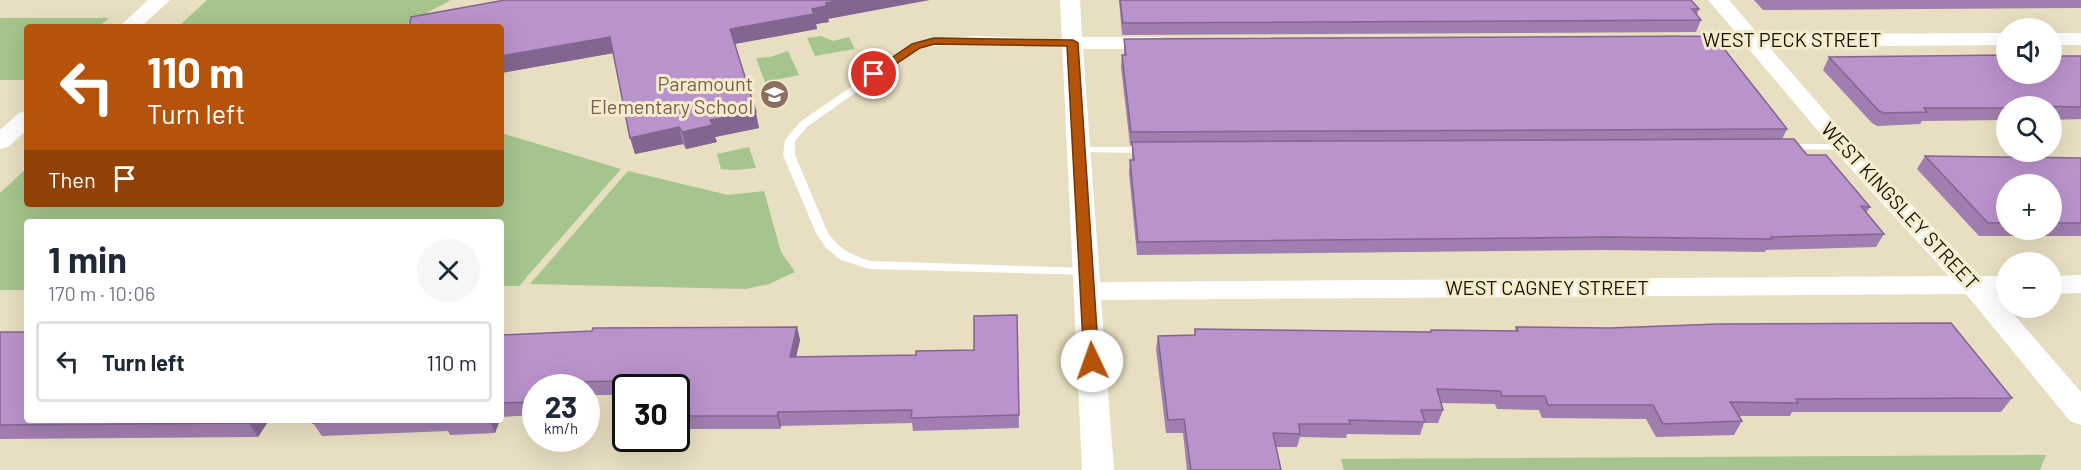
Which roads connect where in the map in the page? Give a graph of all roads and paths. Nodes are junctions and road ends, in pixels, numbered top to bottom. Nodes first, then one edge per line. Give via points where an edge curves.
1 (160, 0) edge
2 (1070, 0) edge
3 (1718, 0) edge
4 (132, 24) edge
5 (1996, 39) edge
6 (2062, 39) edge
7 (2081, 39) edge
8 (1751, 40) junction
9 (1667, 41) edge
10 (1073, 43) junction
11 (1175, 43) edge
12 (24, 121) edge
13 (0, 142) edge
14 (1772, 147) edge
15 (1844, 147) junction
16 (1079, 150) junction
17 (1163, 150) edge
18 (1087, 281) junction
19 (2081, 284) edge
20 (1996, 285) edge
21 (2062, 285) edge
22 (1974, 286) junction
23 (2081, 413) edge
24 (1098, 470) edge

1 - 4 street
2 - 10 street
3 - 8 street, WEST KINGSLEY STREET
5 - 8 street, WEST PECK STREET
6 - 7 street
8 - 9 street, WEST PECK STREET
8 - 15 street, WEST KINGSLEY STREET
10 - 11 street
10 - 16 street
10 - 18 lane via 980,40 934,41 916,46 804,124 790,140 789,155 822,233 844,258 869,265
12 - 13 street
14 - 15 lane
15 - 22 street, WEST KINGSLEY STREET
16 - 17 lane
16 - 18 street
18 - 22 street, WEST CAGNEY STREET
18 - 24 street
19 - 21 street
20 - 22 street, WEST CAGNEY STREET
22 - 23 street, WEST KINGSLEY STREET

